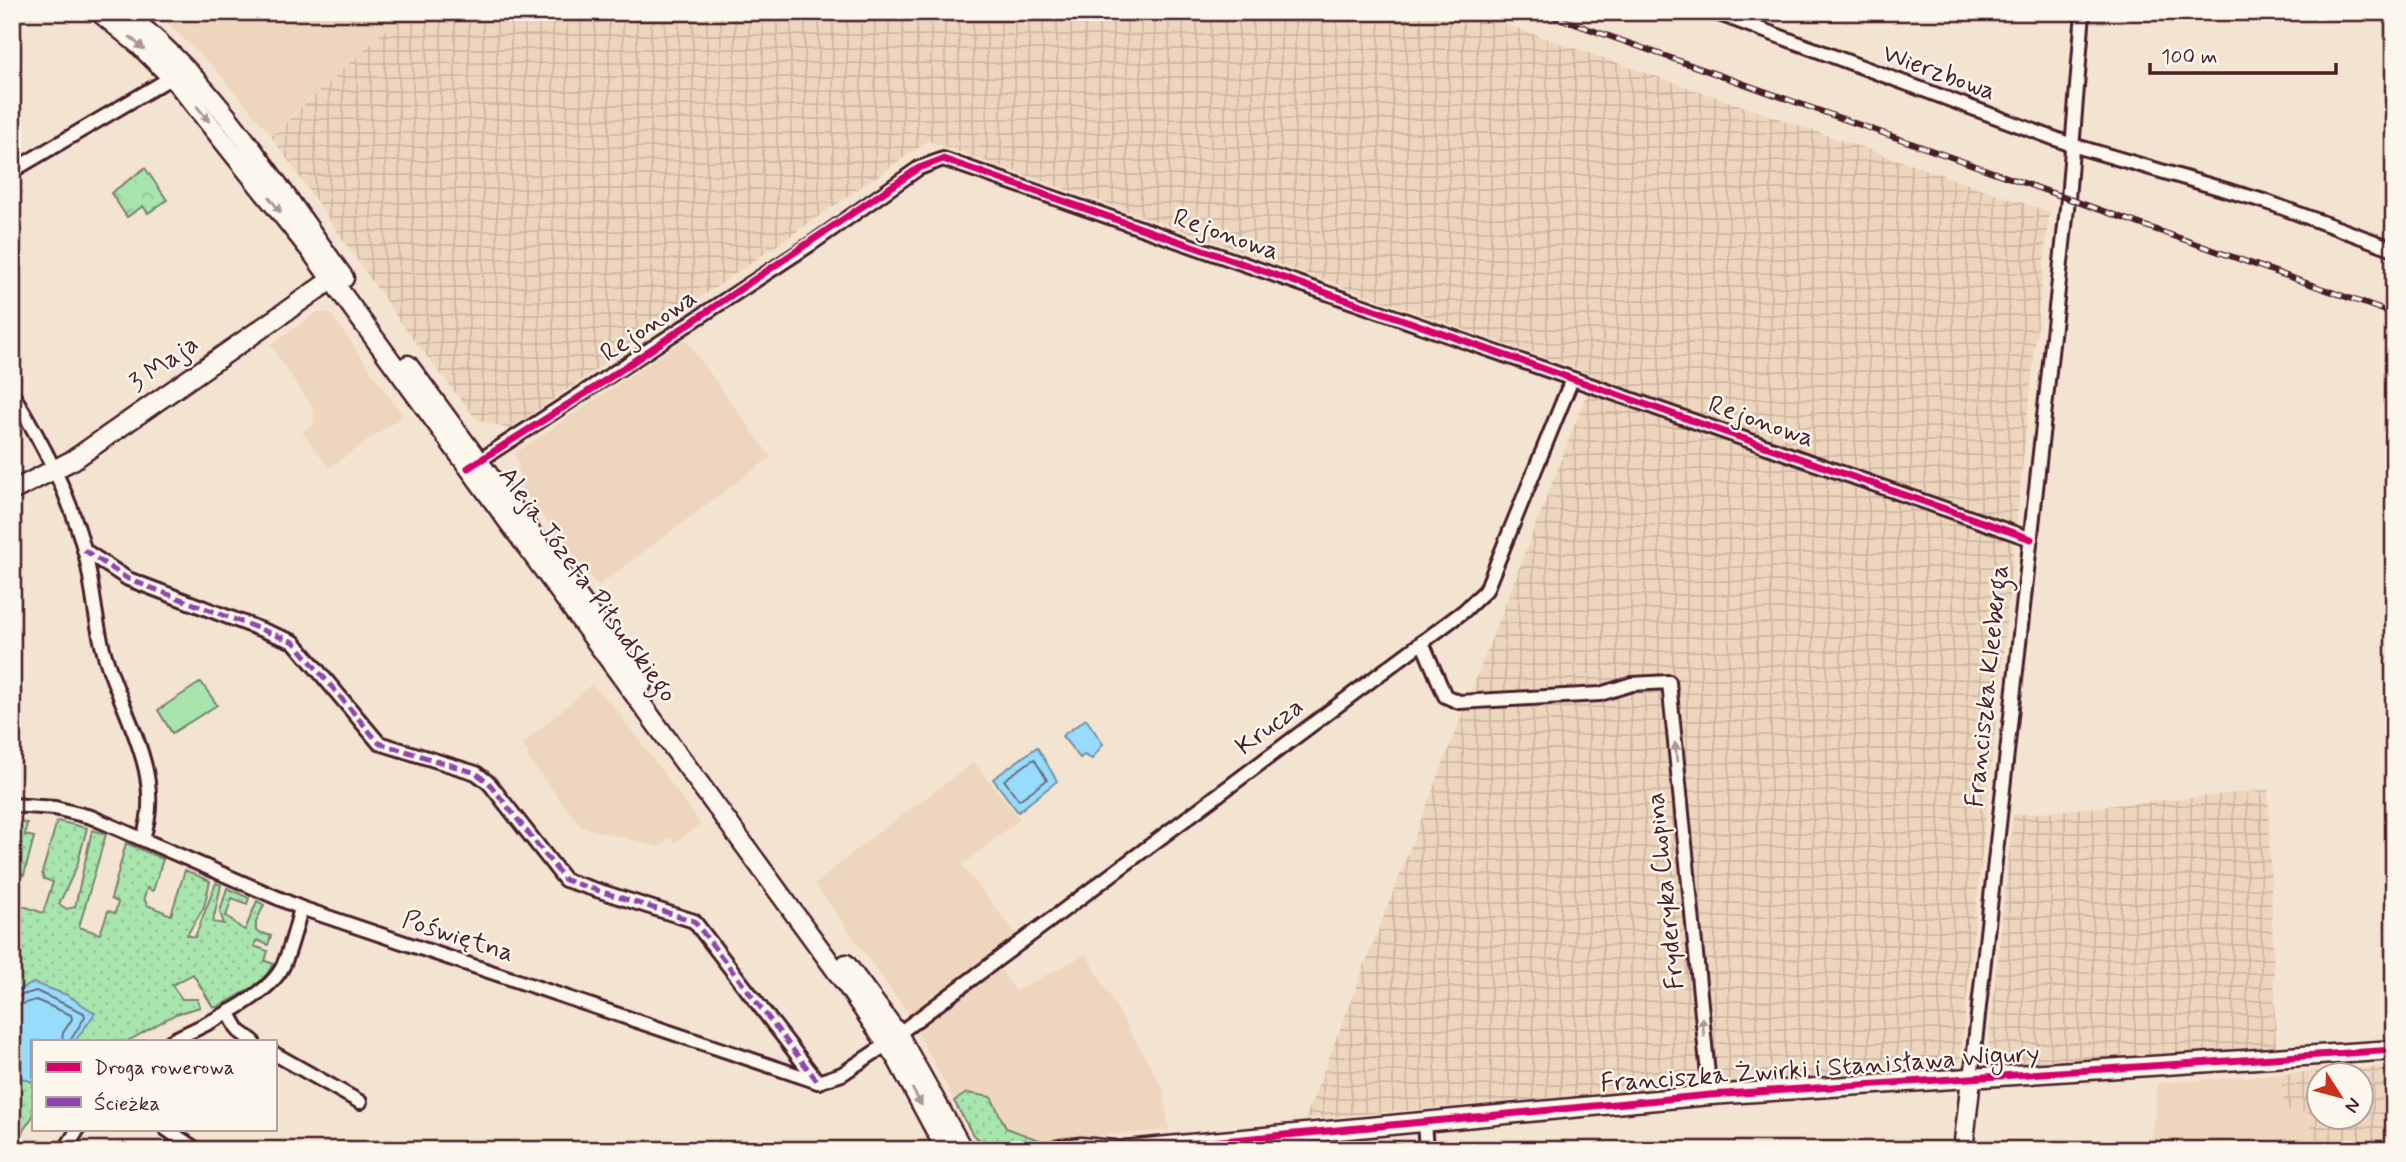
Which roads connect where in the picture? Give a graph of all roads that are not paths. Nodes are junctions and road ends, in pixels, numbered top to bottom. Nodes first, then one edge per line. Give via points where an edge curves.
1 (99, 12) edge
2 (123, 12) edge
3 (1714, 12) edge
4 (2083, 12) edge
5 (172, 77) junction
6 (2072, 145) junction
7 (12, 171) edge
8 (2394, 248) edge
9 (336, 276) junction
10 (1572, 379) junction
11 (12, 393) edge
12 (473, 464) junction
13 (55, 471) junction
14 (12, 491) edge
15 (2031, 538) junction
16 (84, 550) junction
17 (1422, 642) junction
18 (12, 805) edge
19 (143, 838) junction
20 (302, 908) junction
21 (228, 1012) junction
22 (892, 1039) junction
23 (173, 1040) edge
24 (252, 1040) edge
25 (2394, 1050) edge
26 (276, 1055) edge
27 (1971, 1079) junction
28 (818, 1082) junction
29 (1710, 1095) junction
30 (360, 1102) dead end
31 (1424, 1122) junction
32 (77, 1130) edge
33 (167, 1130) edge
34 (1082, 1149) edge
35 (65, 1150) edge
36 (197, 1150) edge
37 (946, 1150) edge
38 (964, 1150) edge
39 (1056, 1150) edge
40 (1115, 1150) edge
41 (1125, 1150) edge
42 (1426, 1150) edge
43 (1963, 1150) edge

1 -> 5 main road, Aleja Józefa Piłsudskiego
2 - 9 main road, Aleja Józefa Piłsudskiego via 214,102
3 - 6 street, Wierzbowa
4 - 6 street, Franciszka Kleeberga
5 - 7 street
5 -> 9 main road, Aleja Józefa Piłsudskiego
6 - 8 street, Wierzbowa via 2267,202
6 - 15 street, Franciszka Kleeberga
9 - 12 main road, Aleja Józefa Piłsudskiego
9 - 13 main road, 3 Maja
10 - 12 street, Rejonowa via 943,159 919,168 811,244
10 - 15 street, Rejonowa
10 - 17 street, Krucza via 1486,590
11 - 13 street
12 - 22 main road, Aleja Józefa Piłsudskiego
13 - 14 main road, 3 Maja
13 - 16 street
15 - 27 street, Franciszka Kleeberga
16 - 19 street via 95,623 152,794
16 - 28 street via 128,579 294,642 379,743 476,773 489,783 565,880 694,921
17 - 22 street, Krucza
29 -> 17 street, Fryderyka Chopina via 1669,682 1632,684 1600,694 1459,702 1445,696
18 - 19 street, Poświętna via 91,817
19 - 20 street, Poświętna
20 - 21 street via 277,975
20 - 28 street, Poświętna
21 - 23 street
21 - 24 street via 239,1031
22 - 28 street via 842,1074
22 -> 37 main road, Aleja Józefa Piłsudskiego
22 - 38 main road, Aleja Józefa Piłsudskiego
25 - 27 main road, Franciszka Żwirki i Stanisława Wigury
26 - 30 street
27 - 29 main road, Franciszka Żwirki i Stanisława Wigury
27 - 43 main road, Franciszka Kleeberga
29 - 31 main road, Franciszka Żwirki i Stanisława Wigury
31 - 41 main road, Franciszka Żwirki i Stanisława Wigury
31 - 42 street
32 - 35 street
33 - 36 street
34 - 39 main road
34 - 40 main road

